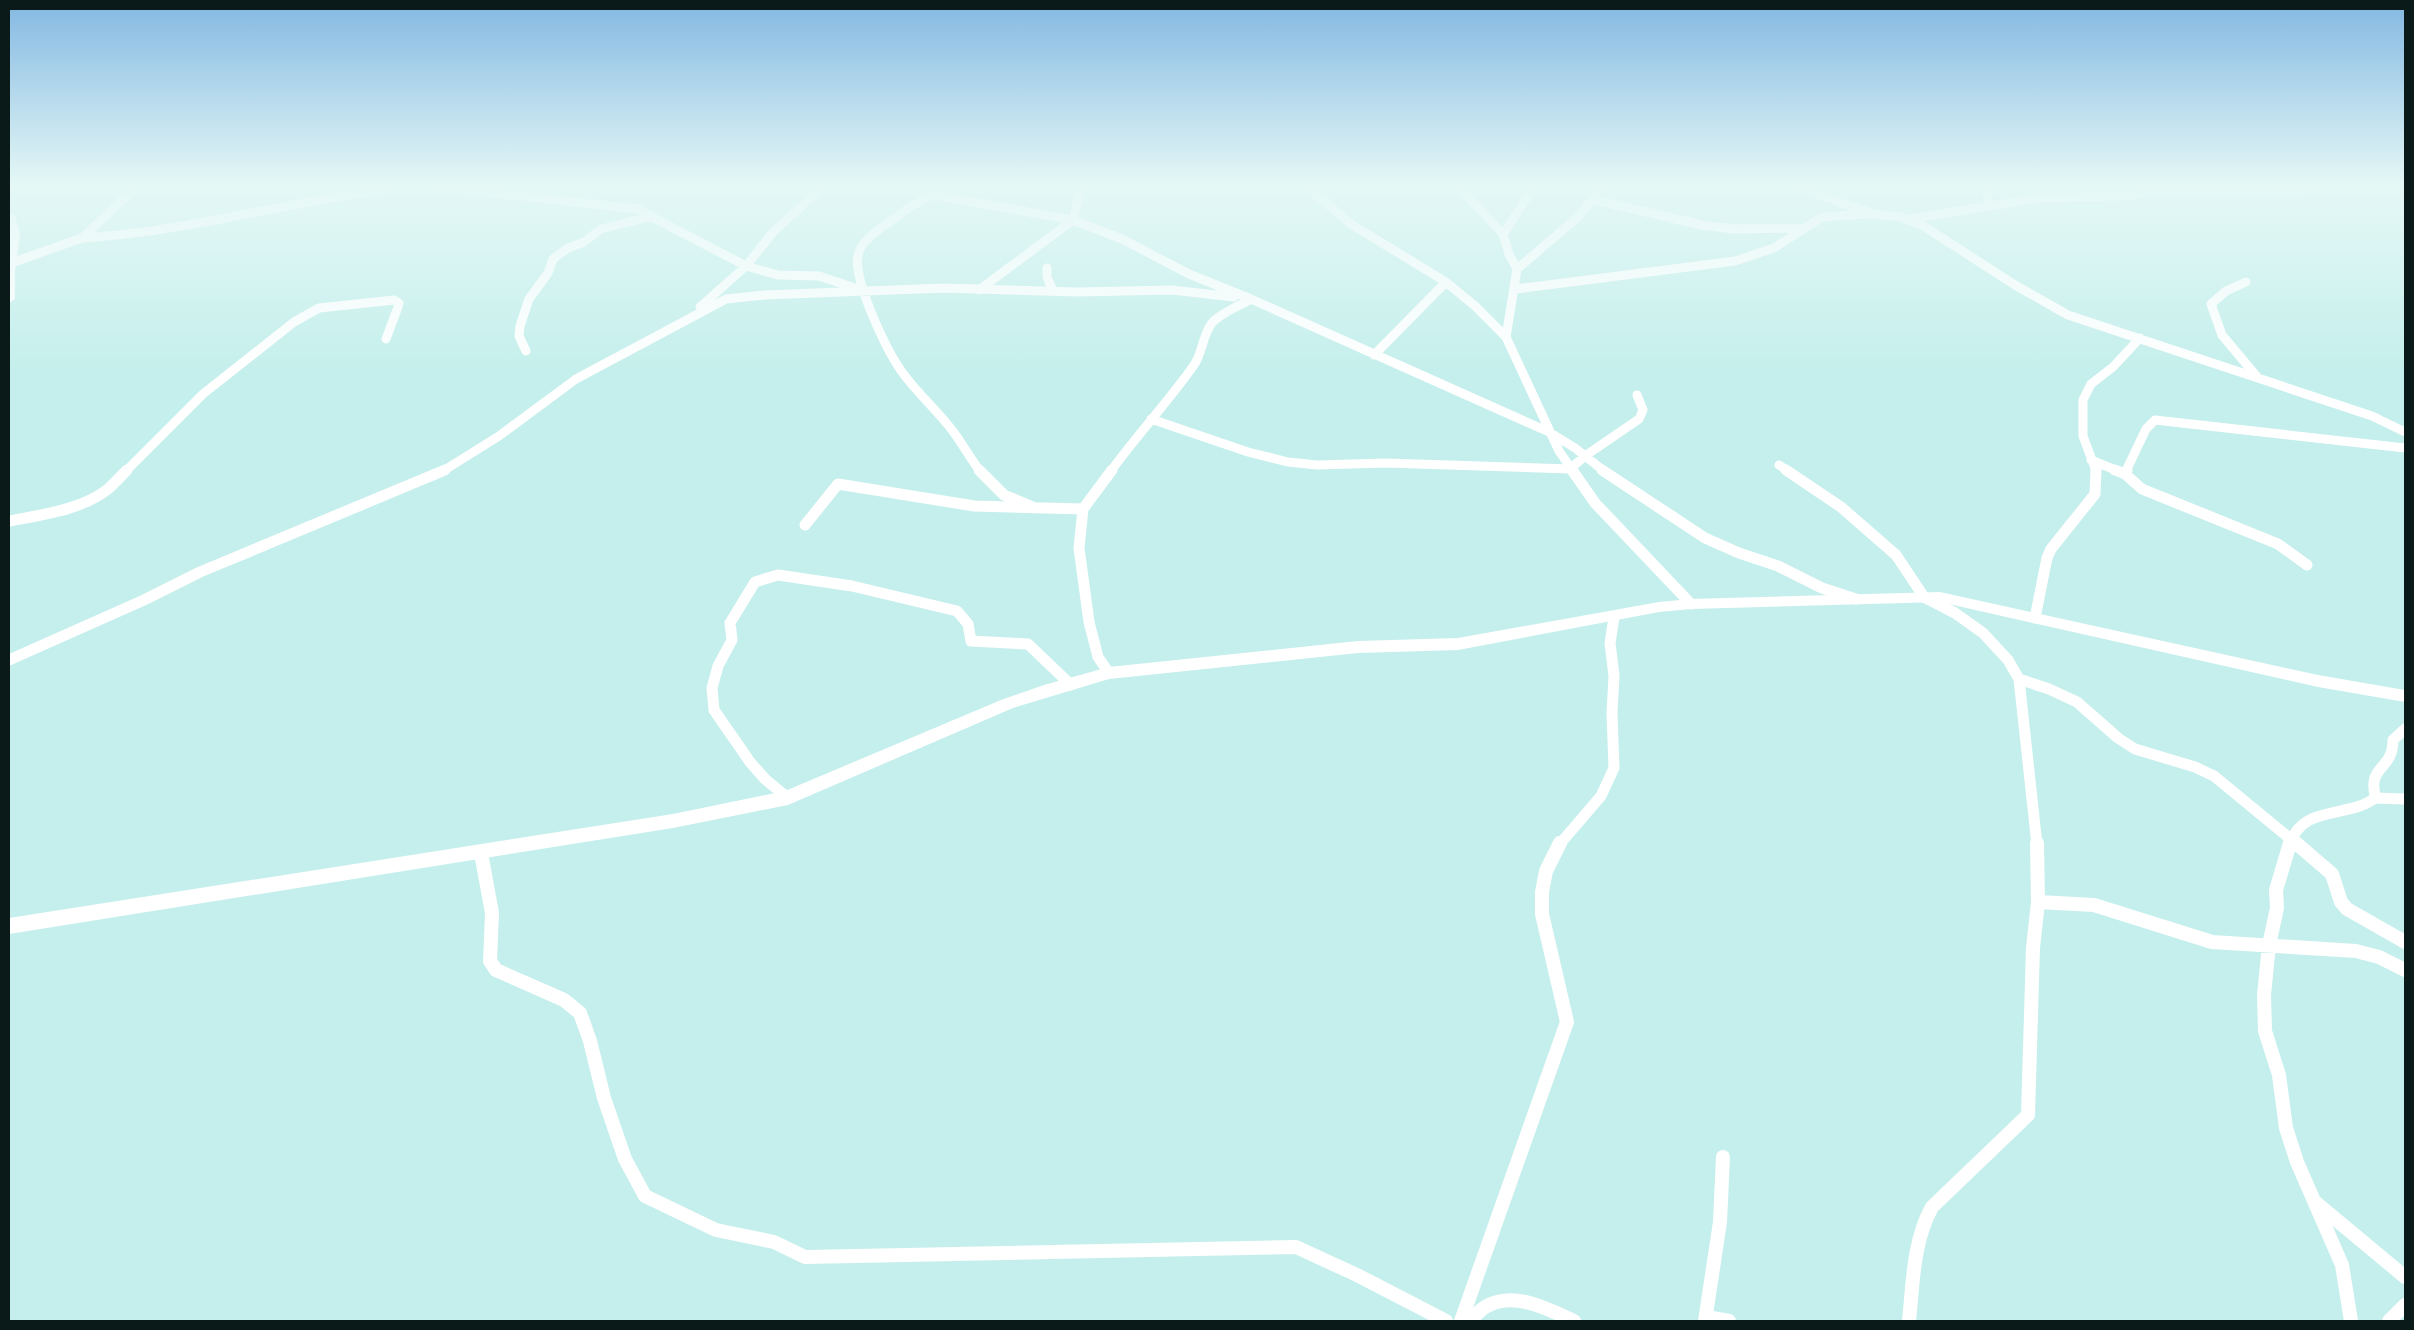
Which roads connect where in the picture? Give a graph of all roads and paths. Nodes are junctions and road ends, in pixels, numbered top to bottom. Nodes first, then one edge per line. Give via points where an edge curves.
1 (13, 246) edge
2 (60, 246) edge
3 (573, 246) edge
4 (706, 246) edge
5 (758, 246) edge
6 (863, 246) edge
7 (1038, 246) edge
8 (1136, 246) edge
9 (1387, 246) edge
10 (1507, 246) edge
11 (1544, 246) edge
12 (1777, 246) edge
13 (1957, 246) edge
14 (11, 264) junction
15 (746, 266) junction
16 (1047, 268) dead end
17 (1517, 269) junction
18 (1446, 282) junction
19 (2246, 282) dead end
20 (1516, 289) junction
21 (979, 290) junction
22 (1053, 291) junction
23 (865, 292) junction
24 (9, 299) edge
25 (1251, 299) junction
26 (687, 318) junction
27 (1506, 337) junction
28 (2140, 338) junction
29 (386, 339) dead end
30 (526, 351) dead end
31 (1374, 355) junction
32 (2258, 378) junction
33 (1637, 395) dead end
34 (1151, 419) junction
35 (1549, 432) junction
36 (2405, 432) edge
37 (2405, 448) edge
38 (1585, 456) junction
39 (2090, 459) junction
40 (1779, 464) dead end
41 (1570, 469) junction
42 (2125, 474) junction
43 (1033, 508) junction
44 (1083, 509) junction
45 (9, 522) edge
46 (805, 526) dead end
47 (2307, 565) dead end
48 (1924, 597) junction
49 (1856, 599) junction
50 (1691, 604) junction
51 (1614, 617) junction
52 (2035, 618) junction
53 (9, 660) edge
54 (1109, 673) junction
55 (2019, 679) junction
56 (1071, 685) junction
57 (2405, 696) edge
58 (2405, 729) edge
59 (788, 798) junction
60 (2375, 798) junction
61 (2405, 799) edge
62 (2291, 840) junction
63 (481, 852) junction
64 (2038, 902) junction
65 (9, 926) edge
66 (2405, 942) edge
67 (2269, 945) junction
68 (2405, 970) edge
69 (1723, 1157) dead end
70 (2314, 1201) junction
71 (2405, 1277) edge
72 (2405, 1304) edge
73 (1706, 1319) edge
74 (1446, 1321) edge
75 (1461, 1321) edge
76 (1468, 1321) edge
77 (1574, 1321) edge
78 (1729, 1321) edge
79 (1910, 1321) edge
80 (2351, 1321) edge
81 (2389, 1321) edge

1 - 14 street
2 - 14 street
3 - 30 street via 553,258 548,273 529,300 519,336
4 - 15 street
5 - 15 street
6 - 23 street via 857,266
7 - 21 street
8 - 25 street via 1190,274
9 - 18 street
10 - 17 street
11 - 17 street
12 - 20 street via 1735,261
13 - 28 street via 2051,307
14 - 24 street
15 - 23 street via 778,275 819,276
15 - 26 street
16 - 22 street
17 - 20 street
18 - 27 street
18 - 31 street
19 - 32 street via 2226,291 2211,307 2222,335
20 - 27 street
21 - 22 street
21 - 23 street
22 - 25 street via 1172,290
23 - 26 street via 745,296 726,299
23 - 43 street via 879,329 901,371 953,431 996,489
25 - 31 street
25 - 34 street via 1213,322 1204,334 1198,359
26 - 53 street via 576,379 499,436 441,472 200,572
27 - 35 street
28 - 32 street
28 - 39 street via 2087,390 2083,405 2083,436
29 - 45 street via 398,309 399,303 394,300 313,310 282,330 204,394 107,490 90,501
31 - 35 street
32 - 36 street via 2372,416
33 - 38 street via 1643,410 1640,419
34 - 41 street via 1288,462
34 - 44 street
35 - 38 street
35 - 41 street
37 - 42 street via 2155,420 2141,438
38 - 41 street
38 - 49 street via 1705,538 1778,566 1822,588
39 - 42 street
39 - 52 street via 2097,470 2095,494 2051,549
40 - 48 street via 1841,507 1900,559
41 - 50 street via 1609,518
42 - 47 street via 2142,489 2271,541
43 - 44 street
43 - 46 street via 966,505 838,484
44 - 54 street via 1079,548 1083,587 1098,658
48 - 49 street
48 - 52 street via 1952,599
48 - 55 street via 1956,613 1983,633 2014,667
49 - 50 street
50 - 51 street
51 - 54 street via 1458,644 1358,647
51 - 75 street via 1610,640 1614,678 1612,718 1615,756 1612,774 1604,792 1555,850 1543,879 1545,940 1562,992 1567,1022
52 - 57 street via 2318,681
54 - 56 street
55 - 62 street via 2065,694 2136,750 2205,770
55 - 64 street via 2038,851
56 - 59 street via 1007,704
56 - 59 street via 1028,644 971,641 967,622 957,611 852,586 766,576 755,582 730,623 732,640 718,666 712,688 714,710 750,762
58 - 60 street via 2393,740 2393,752 2377,774
59 - 63 street via 673,822
60 - 61 street
60 - 62 street via 2359,807 2318,815 2304,822
62 - 66 street via 2335,876 2338,896 2351,913
62 - 67 street via 2276,890 2277,908
63 - 65 street
63 - 74 street via 492,913 490,961 496,970 564,1000 580,1013 622,1151 645,1196 696,1222 716,1230 774,1242 805,1257 1296,1247
64 - 67 street via 2094,905 2212,942
64 - 79 street via 2033,948 2028,1115 1932,1207 1923,1223
67 - 68 street via 2356,951 2379,957
67 - 70 street via 2264,1031 2278,1075 2286,1128
69 - 73 street via 1720,1222
70 - 71 street
70 - 80 street via 2342,1265
72 - 81 street
73 - 78 street
76 - 77 street via 1488,1306 1506,1300 1526,1302

